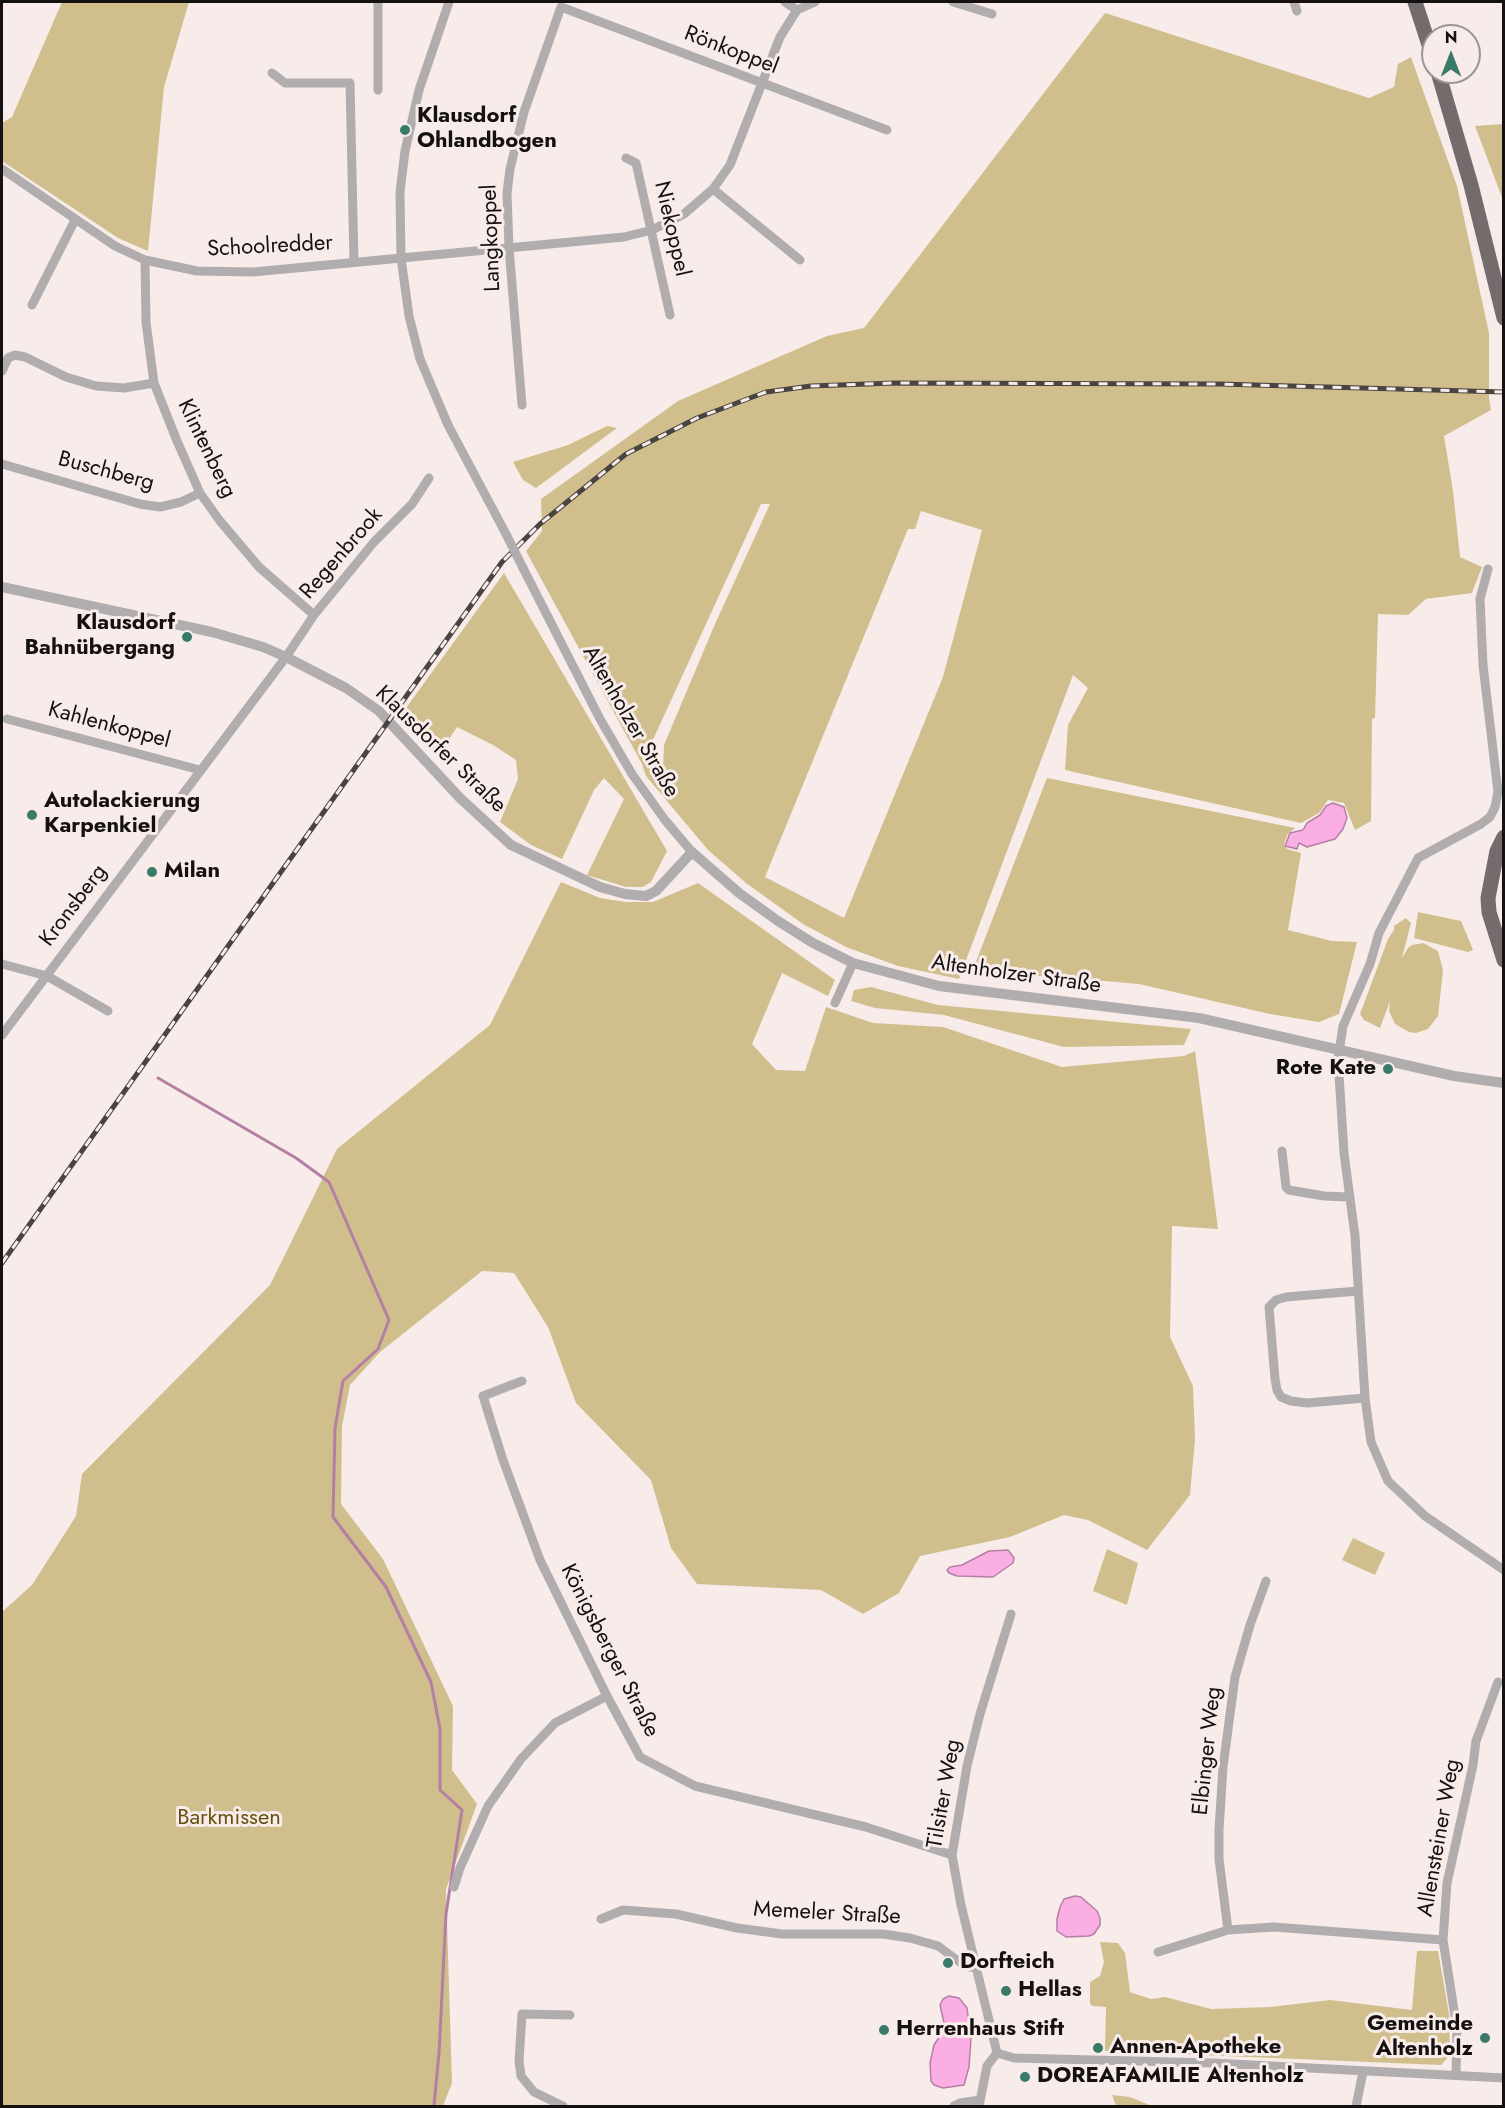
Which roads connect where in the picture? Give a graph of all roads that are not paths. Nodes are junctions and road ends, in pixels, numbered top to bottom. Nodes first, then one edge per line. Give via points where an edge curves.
1 (378, 2) edge
2 (449, 2) edge
3 (785, 2) edge
4 (815, 2) edge
5 (953, 2) edge
6 (1294, 2) edge
7 (1415, 2) edge
8 (561, 7) joint
9 (797, 10) junction
10 (1297, 11) dead end
11 (992, 14) dead end
12 (1422, 24) edge
13 (272, 73) dead end
14 (763, 84) junction
15 (1442, 84) edge
16 (378, 90) dead end
17 (887, 130) dead end
18 (626, 158) dead end
19 (2, 169) edge
20 (713, 189) junction
21 (75, 220) junction
22 (652, 230) junction
23 (509, 248) junction
24 (401, 258) junction
25 (145, 260) junction
26 (800, 260) dead end
27 (354, 262) junction
28 (32, 305) dead end
29 (670, 315) dead end
30 (1503, 318) edge
31 (2, 371) edge
32 (154, 383) junction
33 (522, 405) dead end
34 (2, 464) edge
35 (429, 478) dead end
36 (200, 493) junction
37 (1488, 569) dead end
38 (2, 587) edge
39 (314, 615) junction
40 (286, 657) junction
41 (7, 719) dead end
42 (200, 770) junction
43 (1503, 837) edge
44 (692, 852) junction
45 (1503, 868) edge
46 (1488, 898) junction
47 (1503, 960) edge
48 (853, 963) junction
49 (2, 964) edge
50 (47, 976) junction
51 (835, 1003) dead end
52 (108, 1011) dead end
53 (2, 1035) edge
54 (1338, 1048) junction
55 (1503, 1083) edge
56 (1282, 1151) dead end
57 (1349, 1197) junction
58 (1358, 1291) junction
59 (522, 1381) dead end
60 (1365, 1398) junction
61 (1503, 1570) edge
62 (1266, 1581) dead end
63 (1011, 1614) dead end
64 (1498, 1682) dead end
65 (607, 1696) junction
66 (952, 1855) junction
67 (454, 1887) dead end
68 (601, 1918) dead end
69 (1228, 1930) junction
70 (1443, 1940) junction
71 (1158, 1952) dead end
72 (976, 1968) junction
73 (570, 2015) dead end
74 (997, 2053) junction
75 (1363, 2072) junction
76 (1456, 2075) junction
77 (1503, 2078) edge
78 (980, 2103) edge
79 (563, 2106) edge
80 (954, 2106) edge
81 (1356, 2106) edge

1 - 16 street
2 - 24 street, Altenholzer Straße via 419,90 405,151 400,192
3 - 9 street
4 - 9 street
5 - 11 street
6 - 10 street
7 - 12 highway
8 - 14 street, Rönkoppel
8 - 23 street, Langkoppel via 524,112 510,169
9 - 14 street, Schoolredder via 780,37
13 - 27 street, Schoolredder via 285,83 350,83
14 - 17 street, Rönkoppel
14 - 20 street, Schoolredder via 730,165
15 - 30 highway
18 - 22 street, Niekoppel via 636,163
19 - 21 street, Schoolredder
20 - 22 street, Schoolredder via 684,214
20 - 26 street
21 - 25 street, Schoolredder
21 - 28 street
22 - 23 street, Schoolredder via 624,237
22 - 29 street, Niekoppel
23 - 24 street, Schoolredder
23 - 33 street, Langkoppel
24 - 27 street, Schoolredder
24 - 44 street, Altenholzer Straße, bridge via 420,359 448,425 600,719 632,774
25 - 27 street, Schoolredder via 225,273
25 - 32 street, Klintenberg via 146,322
31 - 32 street via 8,358 15,355 96,386 124,388
32 - 36 street, Klintenberg
34 - 36 street, Buschberg via 160,507
35 - 39 street, Regenbrook via 412,504 374,542
36 - 39 street, Klintenberg via 259,567
37 - 54 street via 1480,599 1483,665 1498,792 1495,807 1481,824 1418,858 1378,933
38 - 40 street, Klausdorfer Straße via 212,632
39 - 40 street, Regenbrook
40 - 42 street, Kronsberg
40 - 44 street, Klausdorfer Straße via 346,688 379,711 460,798 511,845 553,866 600,887 646,896 656,891
41 - 42 street, Kahlenkoppel
42 - 50 street, Kronsberg
43 - 46 highway
44 - 48 street, Altenholzer Straße via 778,921
45 - 46 highway
46 - 47 highway
48 - 51 street
48 - 54 street, Altenholzer Straße via 939,986 1199,1018
49 - 50 street
50 - 52 street
50 - 53 street, Kronsberg
54 - 55 street, Altenholzer Straße via 1454,1076
54 - 57 street
56 - 57 street via 1289,1191
57 - 58 street
58 - 60 street
58 - 60 street via 1286,1297 1269,1307 1275,1379 1281,1397 1307,1403
59 - 65 street, Königsberger Straße via 483,1396 540,1560
60 - 61 street via 1371,1442 1388,1481 1425,1516
62 - 69 street, Elbinger Weg via 1235,1677 1222,1767 1219,1859
63 - 66 street, Tilsiter Weg via 967,1766
64 - 70 street, Allensteiner Weg via 1476,1741 1447,1883
65 - 66 street, Königsberger Straße via 640,1757 695,1786 866,1827
65 - 67 street via 555,1723 521,1759 488,1806
66 - 72 street, Tilsiter Weg
68 - 72 street, Memeler Straße via 623,1910 676,1914 782,1934 883,1934 938,1946 965,1966
69 - 70 street via 1286,1928
69 - 71 street
70 - 76 street, Allensteiner Weg via 1457,2029
72 - 74 street, Tilsiter Weg
73 - 79 street via 522,2014 521,2076 534,2092
74 - 75 street via 1014,2058
74 - 78 street via 987,2066
75 - 76 street
75 - 81 street
76 - 77 street
78 - 80 street

